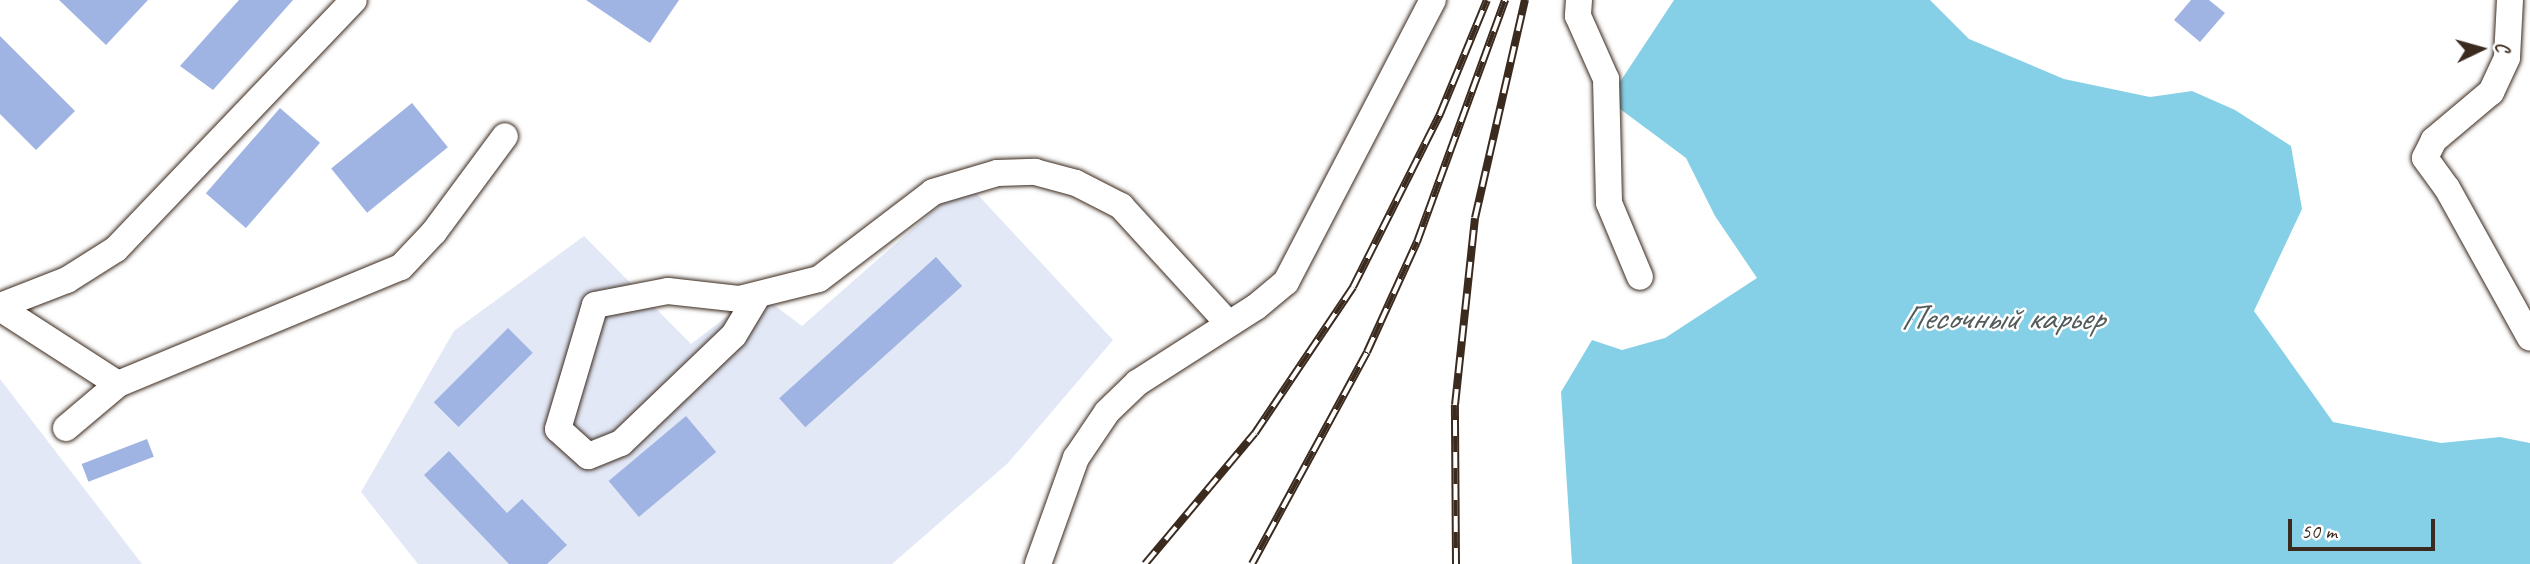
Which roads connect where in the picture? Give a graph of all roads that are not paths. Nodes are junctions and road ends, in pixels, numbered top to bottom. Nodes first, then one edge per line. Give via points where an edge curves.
1 (354, 0) edge
2 (1433, 0) edge
3 (1578, 0) edge
4 (2510, 0) edge
5 (505, 136) dead end
6 (1640, 277) dead end
7 (758, 295) junction
8 (0, 307) edge
9 (1227, 322) junction
10 (2530, 338) edge
11 (118, 384) junction
12 (66, 428) dead end
13 (1038, 564) edge

1 - 8 street via 116,249 67,279
2 - 9 street via 1286,282 1256,307
3 - 6 street via 1578,16 1606,79 1609,203
4 - 10 street via 2507,58 2491,92 2434,140 2425,158 2447,188
5 - 11 street via 434,232 401,267
7 - 7 street via 739,299 668,291 595,305 558,429 588,456 621,443 734,335
7 - 9 street via 819,279 933,192 998,173 1035,172 1076,183 1121,206
8 - 11 street
9 - 13 street via 1137,383 1107,412 1076,458
11 - 12 street

